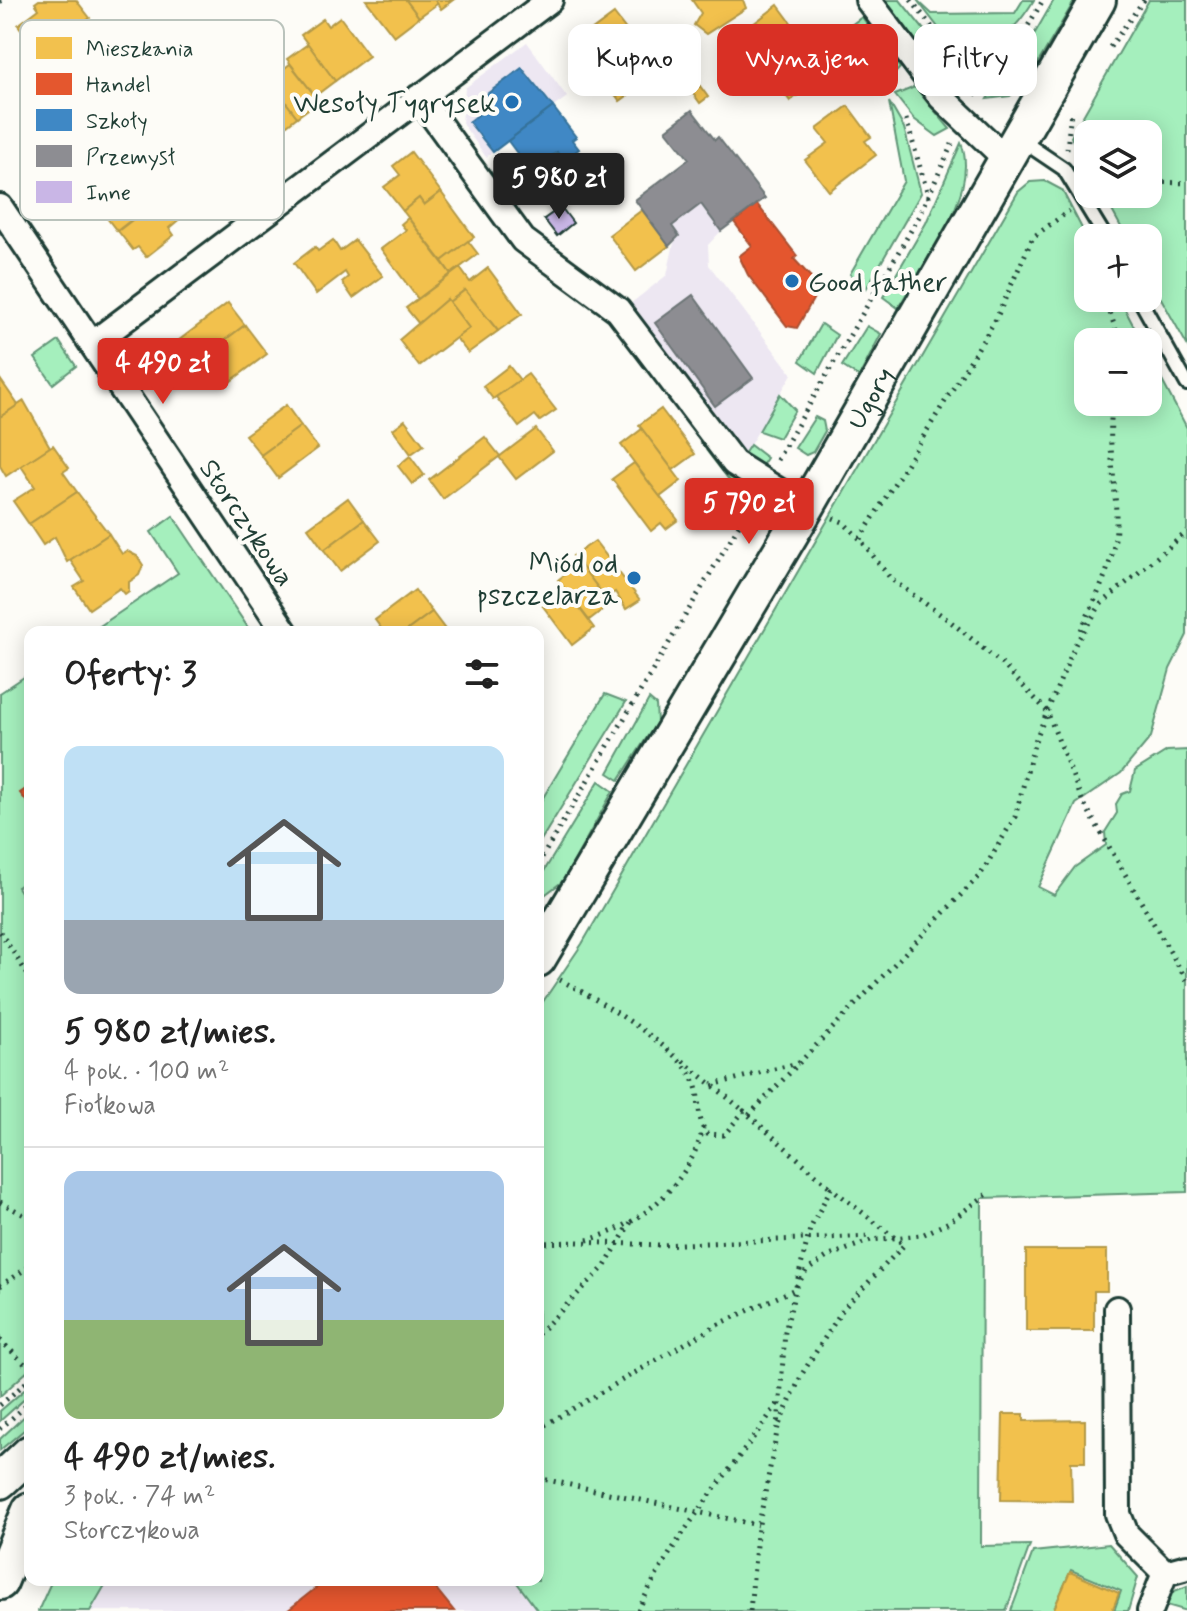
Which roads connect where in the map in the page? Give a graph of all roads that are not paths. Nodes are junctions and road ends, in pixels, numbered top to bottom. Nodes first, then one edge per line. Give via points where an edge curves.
1 (550, 0) edge
2 (868, 0) edge
3 (1098, 0) edge
4 (419, 97) junction
5 (1013, 149) junction
6 (284, 199) edge
7 (0, 207) edge
8 (256, 220) edge
9 (1097, 224) edge
10 (1147, 312) edge
11 (92, 344) junction
12 (1187, 384) edge
13 (806, 508) junction
14 (281, 626) edge
15 (544, 967) edge
16 (1117, 1309) dead end
17 (24, 1459) edge
18 (0, 1481) edge
19 (24, 1524) edge
20 (1176, 1570) edge
21 (0, 1582) edge
22 (1150, 1611) edge

1 - 4 street
2 - 5 street via 941,97
3 - 5 street, Ugory
4 - 6 street
4 - 13 street via 523,240 618,310 734,463
5 - 9 lane via 1064,169
5 - 13 street, Ugory
7 - 11 street, Storczykowa
8 - 11 street
10 - 12 lane
11 - 14 street, Storczykowa
13 - 15 street, Ugory
16 - 20 street via 1118,1514 1126,1534
17 - 18 street
19 - 21 street
20 - 22 street

